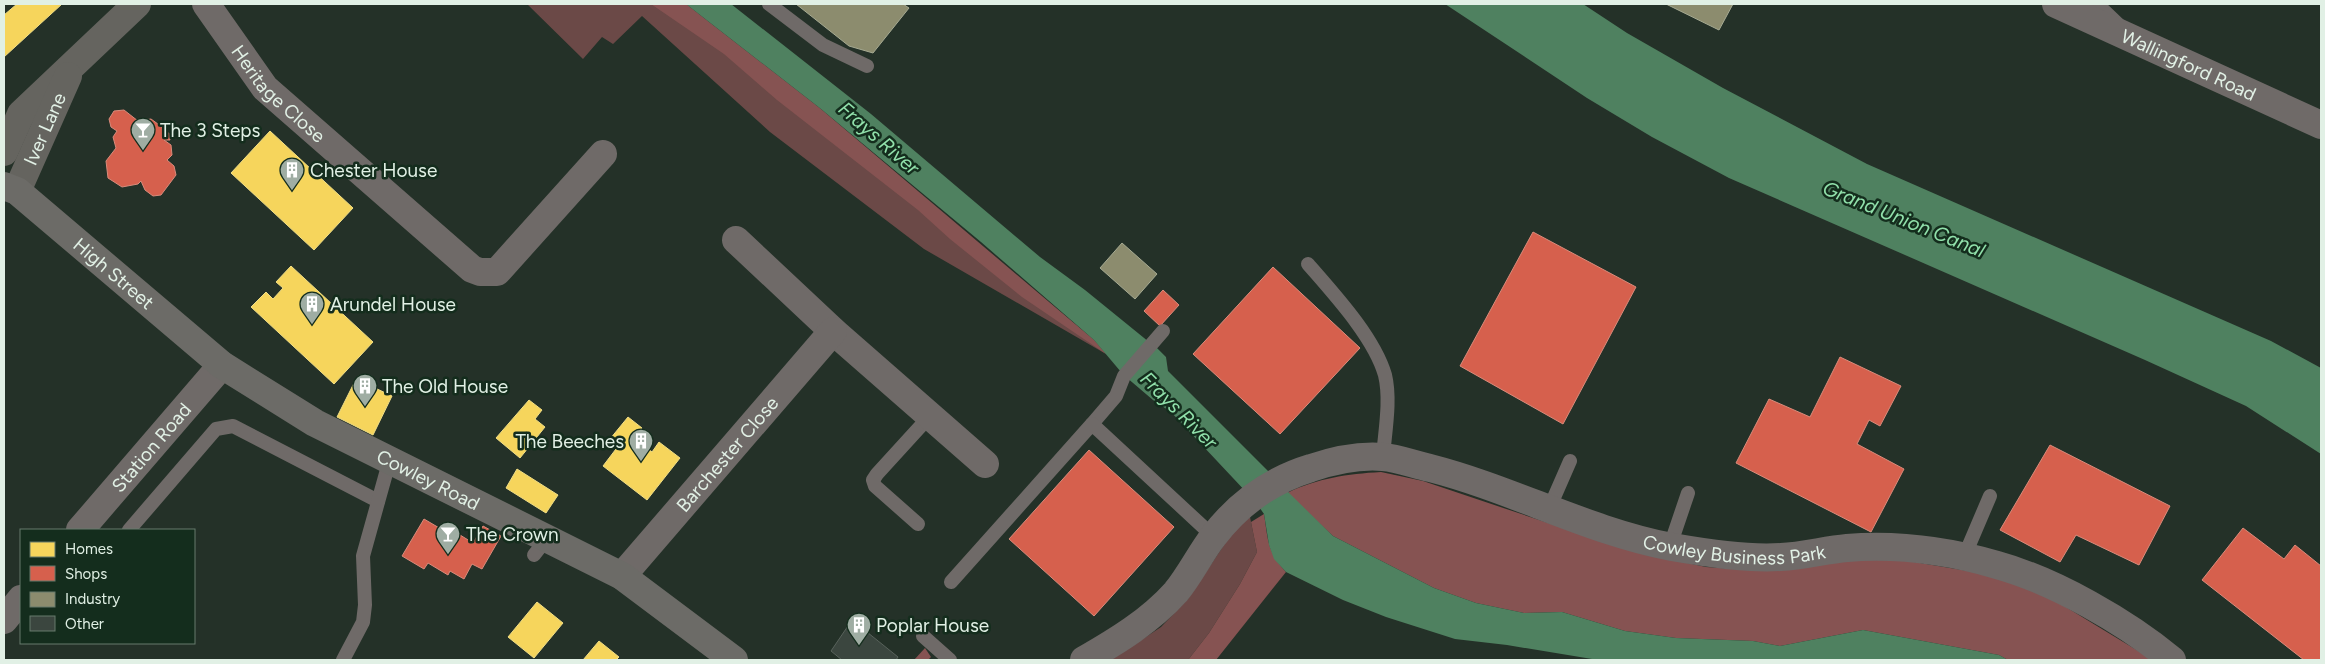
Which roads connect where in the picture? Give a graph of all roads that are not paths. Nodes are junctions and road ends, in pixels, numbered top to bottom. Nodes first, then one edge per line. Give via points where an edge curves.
1 (137, 4) edge
2 (206, 4) edge
3 (768, 4) edge
4 (2056, 4) edge
5 (2097, 4) edge
6 (2135, 40) junction
7 (867, 66) dead end
8 (71, 68) junction
9 (2321, 125) edge
10 (4, 152) edge
11 (603, 154) dead end
12 (10, 189) edge
13 (736, 240) dead end
14 (1308, 264) dead end
15 (833, 331) junction
16 (1163, 331) dead end
17 (222, 365) junction
18 (929, 417) junction
19 (1092, 424) junction
20 (1383, 457) junction
21 (390, 459) junction
22 (1570, 461) dead end
23 (985, 464) dead end
24 (1688, 493) dead end
25 (1990, 496) dead end
26 (378, 501) junction
27 (1549, 510) junction
28 (918, 524) dead end
29 (81, 529) edge
30 (130, 529) edge
31 (1214, 536) junction
32 (1670, 546) junction
33 (1964, 558) junction
34 (622, 576) junction
35 (951, 582) dead end
36 (20, 600) edge
37 (4, 620) edge
38 (923, 636) dead end
39 (344, 660) edge
40 (734, 660) edge
41 (950, 660) edge
42 (1084, 660) edge
43 (2172, 660) edge

1 - 8 main road, Iver Lane
2 - 11 street, Heritage Close via 265,88 472,270 497,272
3 - 7 lane via 822,45
4 - 6 street, Wallingford Road
5 - 6 lane
6 - 9 street, Wallingford Road
8 - 10 main road, Iver Lane via 21,114
8 - 12 main road, Iver Lane
12 - 17 main road, High Street
13 - 15 street
14 - 20 lane via 1361,330 1385,376 1387,404
15 - 18 street
15 - 34 street, Barchester Close
16 - 19 lane via 1124,376 1116,396
17 - 21 main road, Cowley Road via 315,423
17 - 29 street, Station Road
18 - 23 street
18 - 28 lane via 873,480 875,486
19 - 31 lane
19 - 35 lane
20 - 27 street, Cowley Business Park via 1464,477
20 - 31 street, Cowley Business Park via 1337,462 1287,477 1241,505
21 - 26 lane
21 - 34 main road, Cowley Road via 541,546
22 - 27 lane
24 - 32 lane
25 - 33 lane
26 - 30 lane via 233,426 216,429
26 - 39 lane via 363,556 363,622
27 - 32 street, Cowley Business Park
31 - 42 street via 1188,576 1160,608 1144,622
32 - 33 street, Cowley Business Park via 1721,554 1781,557 1890,546
33 - 43 street, Cowley Business Park via 2039,579 2144,638
34 - 40 main road, Cowley Road
36 - 37 street
38 - 41 lane

